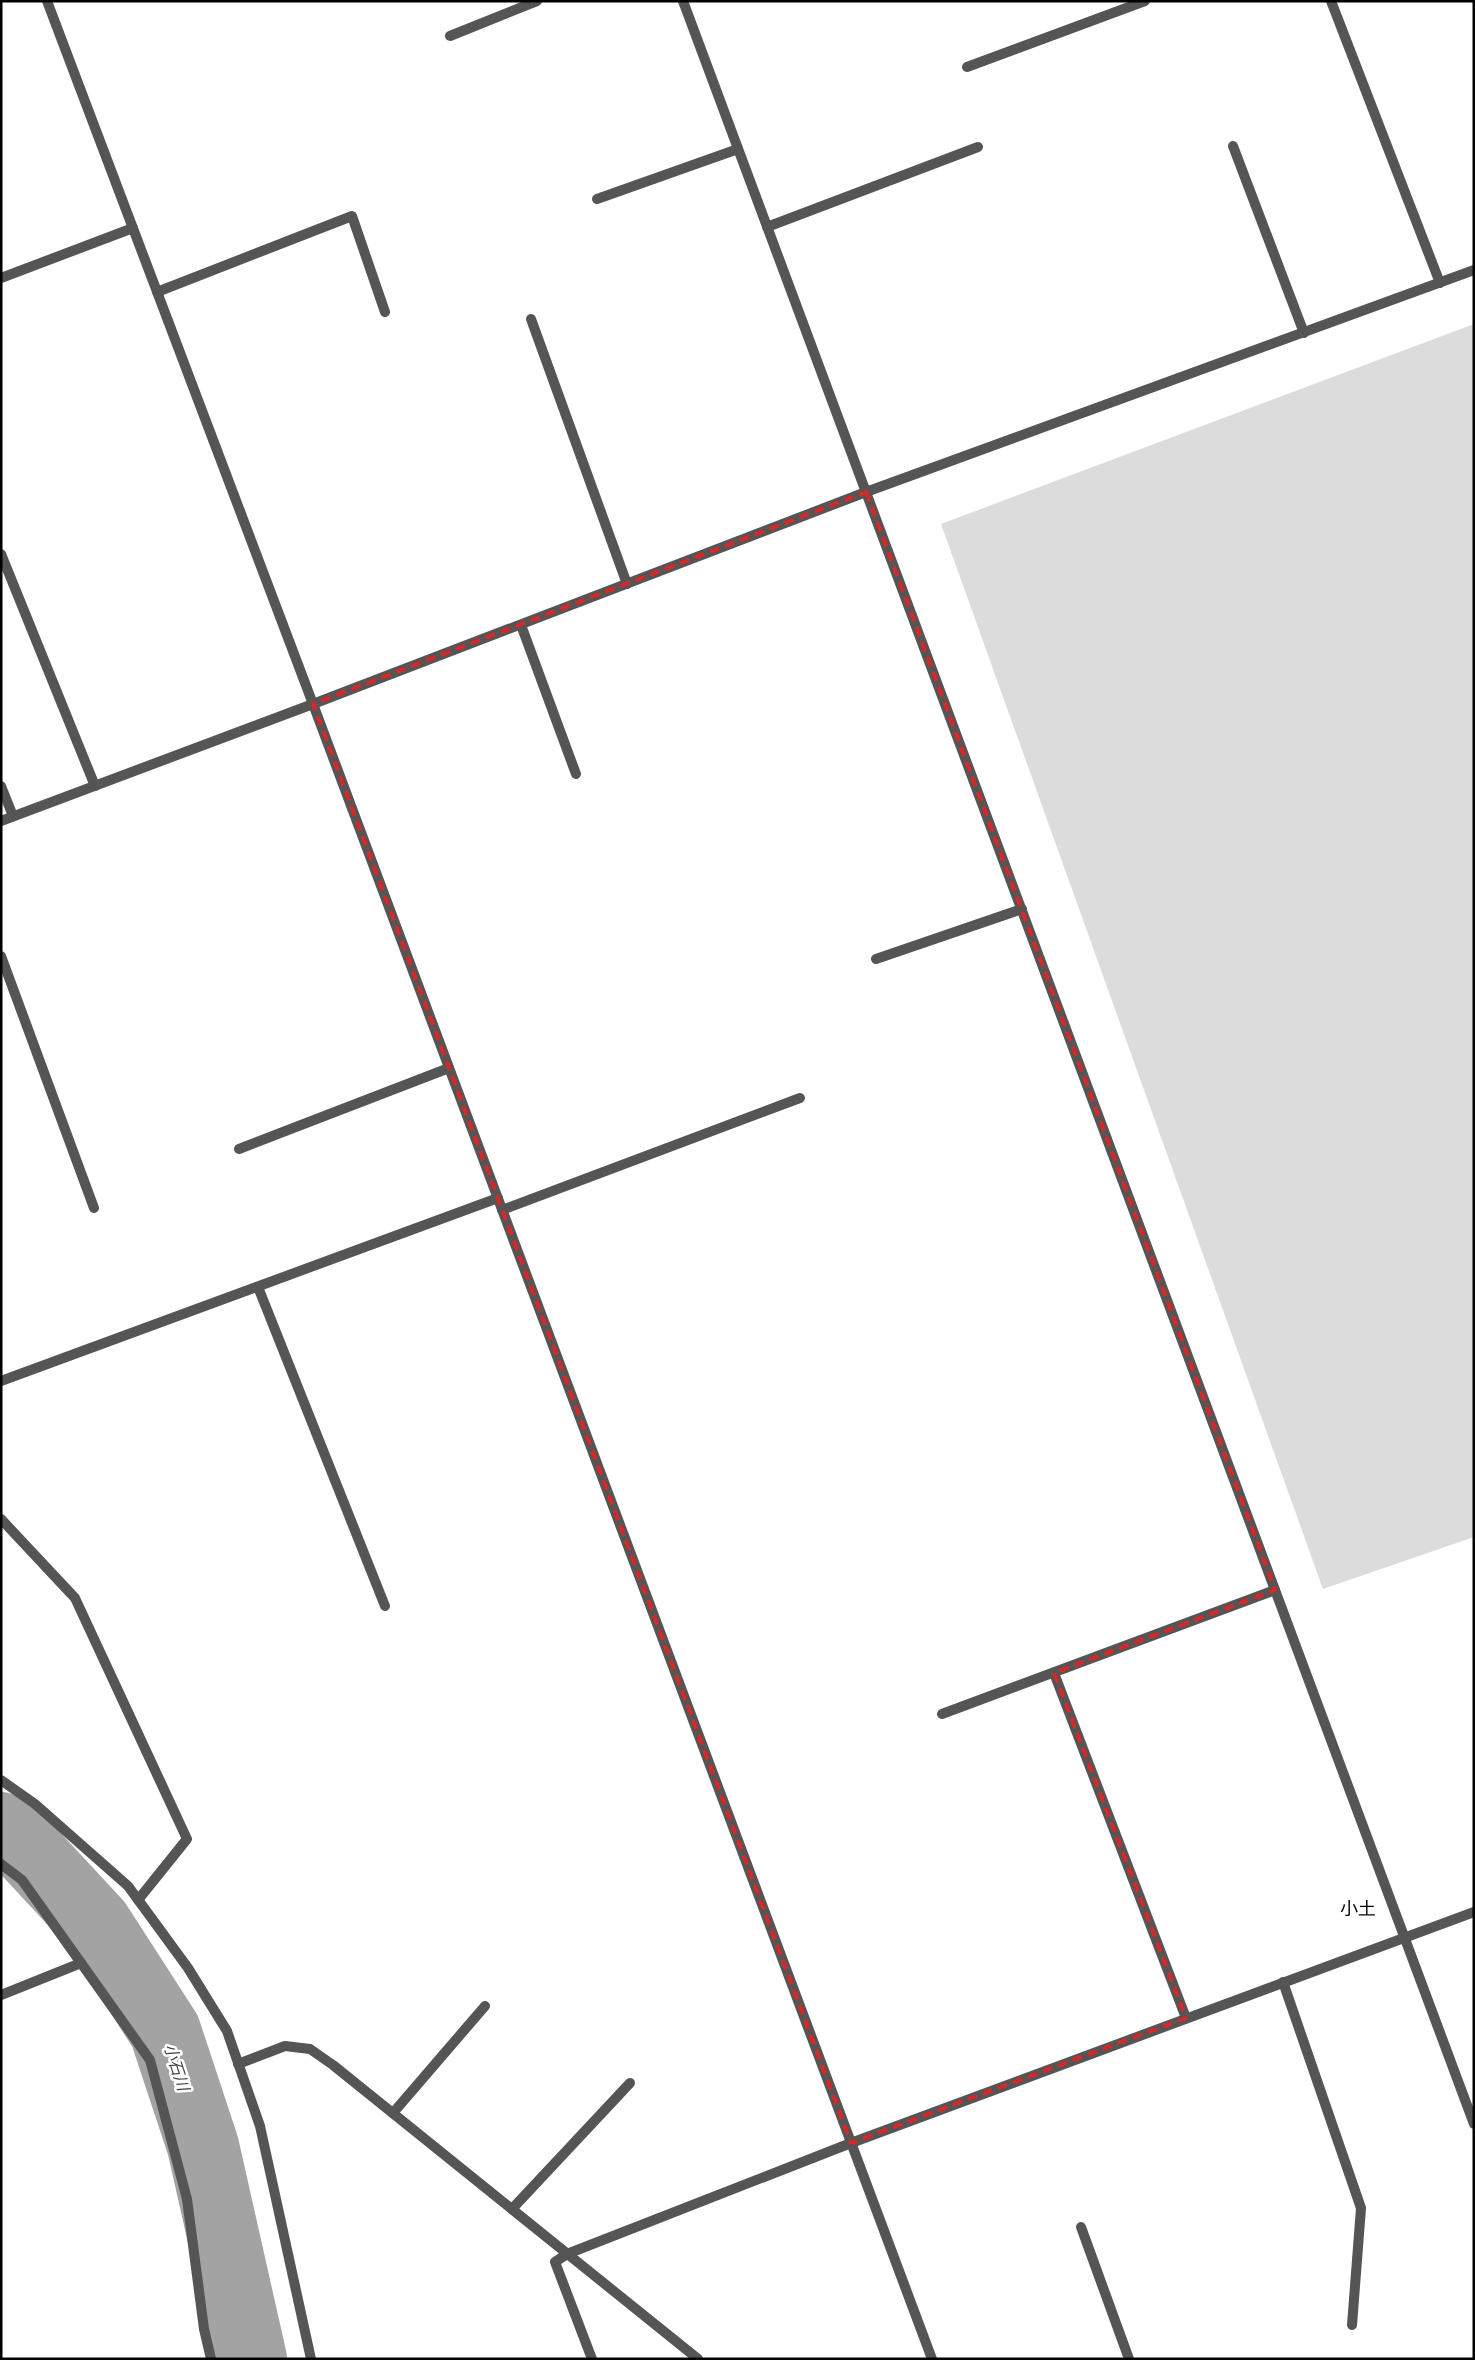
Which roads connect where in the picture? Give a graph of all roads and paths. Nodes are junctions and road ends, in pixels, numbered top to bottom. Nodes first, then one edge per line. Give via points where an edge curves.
1 (47, 1) edge
2 (537, 1) edge
3 (682, 1) edge
4 (1145, 1) edge
5 (1331, 1) edge
6 (450, 36) dead end
7 (967, 67) dead end
8 (1233, 146) dead end
9 (978, 148) dead end
10 (738, 149) junction
11 (597, 198) dead end
12 (767, 227) junction
13 (133, 228) junction
14 (1474, 270) edge
15 (1, 278) edge
16 (1440, 283) junction
17 (157, 292) junction
18 (385, 312) dead end
19 (531, 319) dead end
20 (1304, 333) junction
21 (866, 492) junction
22 (1, 554) edge
23 (627, 584) junction
24 (521, 625) junction
25 (313, 704) junction
26 (576, 774) dead end
27 (1, 786) edge
28 (95, 786) junction
29 (13, 816) junction
30 (1, 821) edge
31 (1022, 909) junction
32 (1, 956) edge
33 (876, 959) dead end
34 (449, 1068) junction
35 (800, 1098) dead end
36 (239, 1149) dead end
37 (498, 1198) junction
38 (94, 1208) dead end
39 (502, 1210) junction
40 (258, 1287) junction
41 (1, 1382) edge
42 (1, 1519) edge
43 (1275, 1590) junction
44 (385, 1606) dead end
45 (1054, 1673) junction
46 (942, 1714) dead end
47 (1, 1780) edge
48 (1, 1864) edge
49 (138, 1900) junction
50 (1474, 1912) edge
51 (1404, 1937) junction
52 (81, 1962) junction
53 (1283, 1982) junction
54 (1, 1995) edge
55 (485, 2006) dead end
56 (1186, 2018) junction
57 (238, 2064) junction
58 (630, 2083) dead end
59 (392, 2113) junction
60 (1474, 2124) edge
61 (851, 2143) junction
62 (512, 2209) junction
63 (1081, 2227) dead end
64 (567, 2254) junction
65 (1352, 2325) dead end
66 (210, 2359) edge
67 (311, 2359) edge
68 (592, 2359) edge
69 (698, 2359) edge
70 (932, 2359) edge
71 (1129, 2359) edge

1 - 13 street
2 - 6 street
3 - 10 street
4 - 7 street
5 - 16 street
8 - 20 street
9 - 12 street
10 - 11 street
10 - 12 street
12 - 21 street
13 - 15 street
13 - 17 street
14 - 16 street
16 - 20 street
17 - 18 street via 352,216
17 - 25 street
19 - 23 street
20 - 21 street
21 - 23 street
21 - 31 street
22 - 28 street
23 - 24 street
24 - 25 street
24 - 26 street
25 - 28 street
25 - 34 street
27 - 29 street
28 - 29 street
29 - 30 street
31 - 33 street
31 - 43 street
32 - 38 street
34 - 36 street
34 - 37 street
35 - 39 street
37 - 39 street
37 - 40 street
39 - 61 street
40 - 41 street
40 - 44 street
42 - 49 street via 75,1598 187,1839
43 - 45 street
43 - 51 street
45 - 46 street
45 - 56 street
47 - 49 street via 128,1886
48 - 52 street via 22,1880
49 - 57 street via 188,1968 227,2031
50 - 51 street
51 - 53 street
51 - 60 street
52 - 54 street
52 - 66 street via 150,2060 187,2199
53 - 56 street
53 - 65 street via 1361,2208
55 - 59 street
56 - 61 street
57 - 59 street via 285,2046 310,2049
57 - 67 street via 260,2126
58 - 62 street
59 - 62 street
61 - 64 street
61 - 70 street
62 - 64 street
63 - 71 street
64 - 68 street via 555,2262
64 - 69 street

